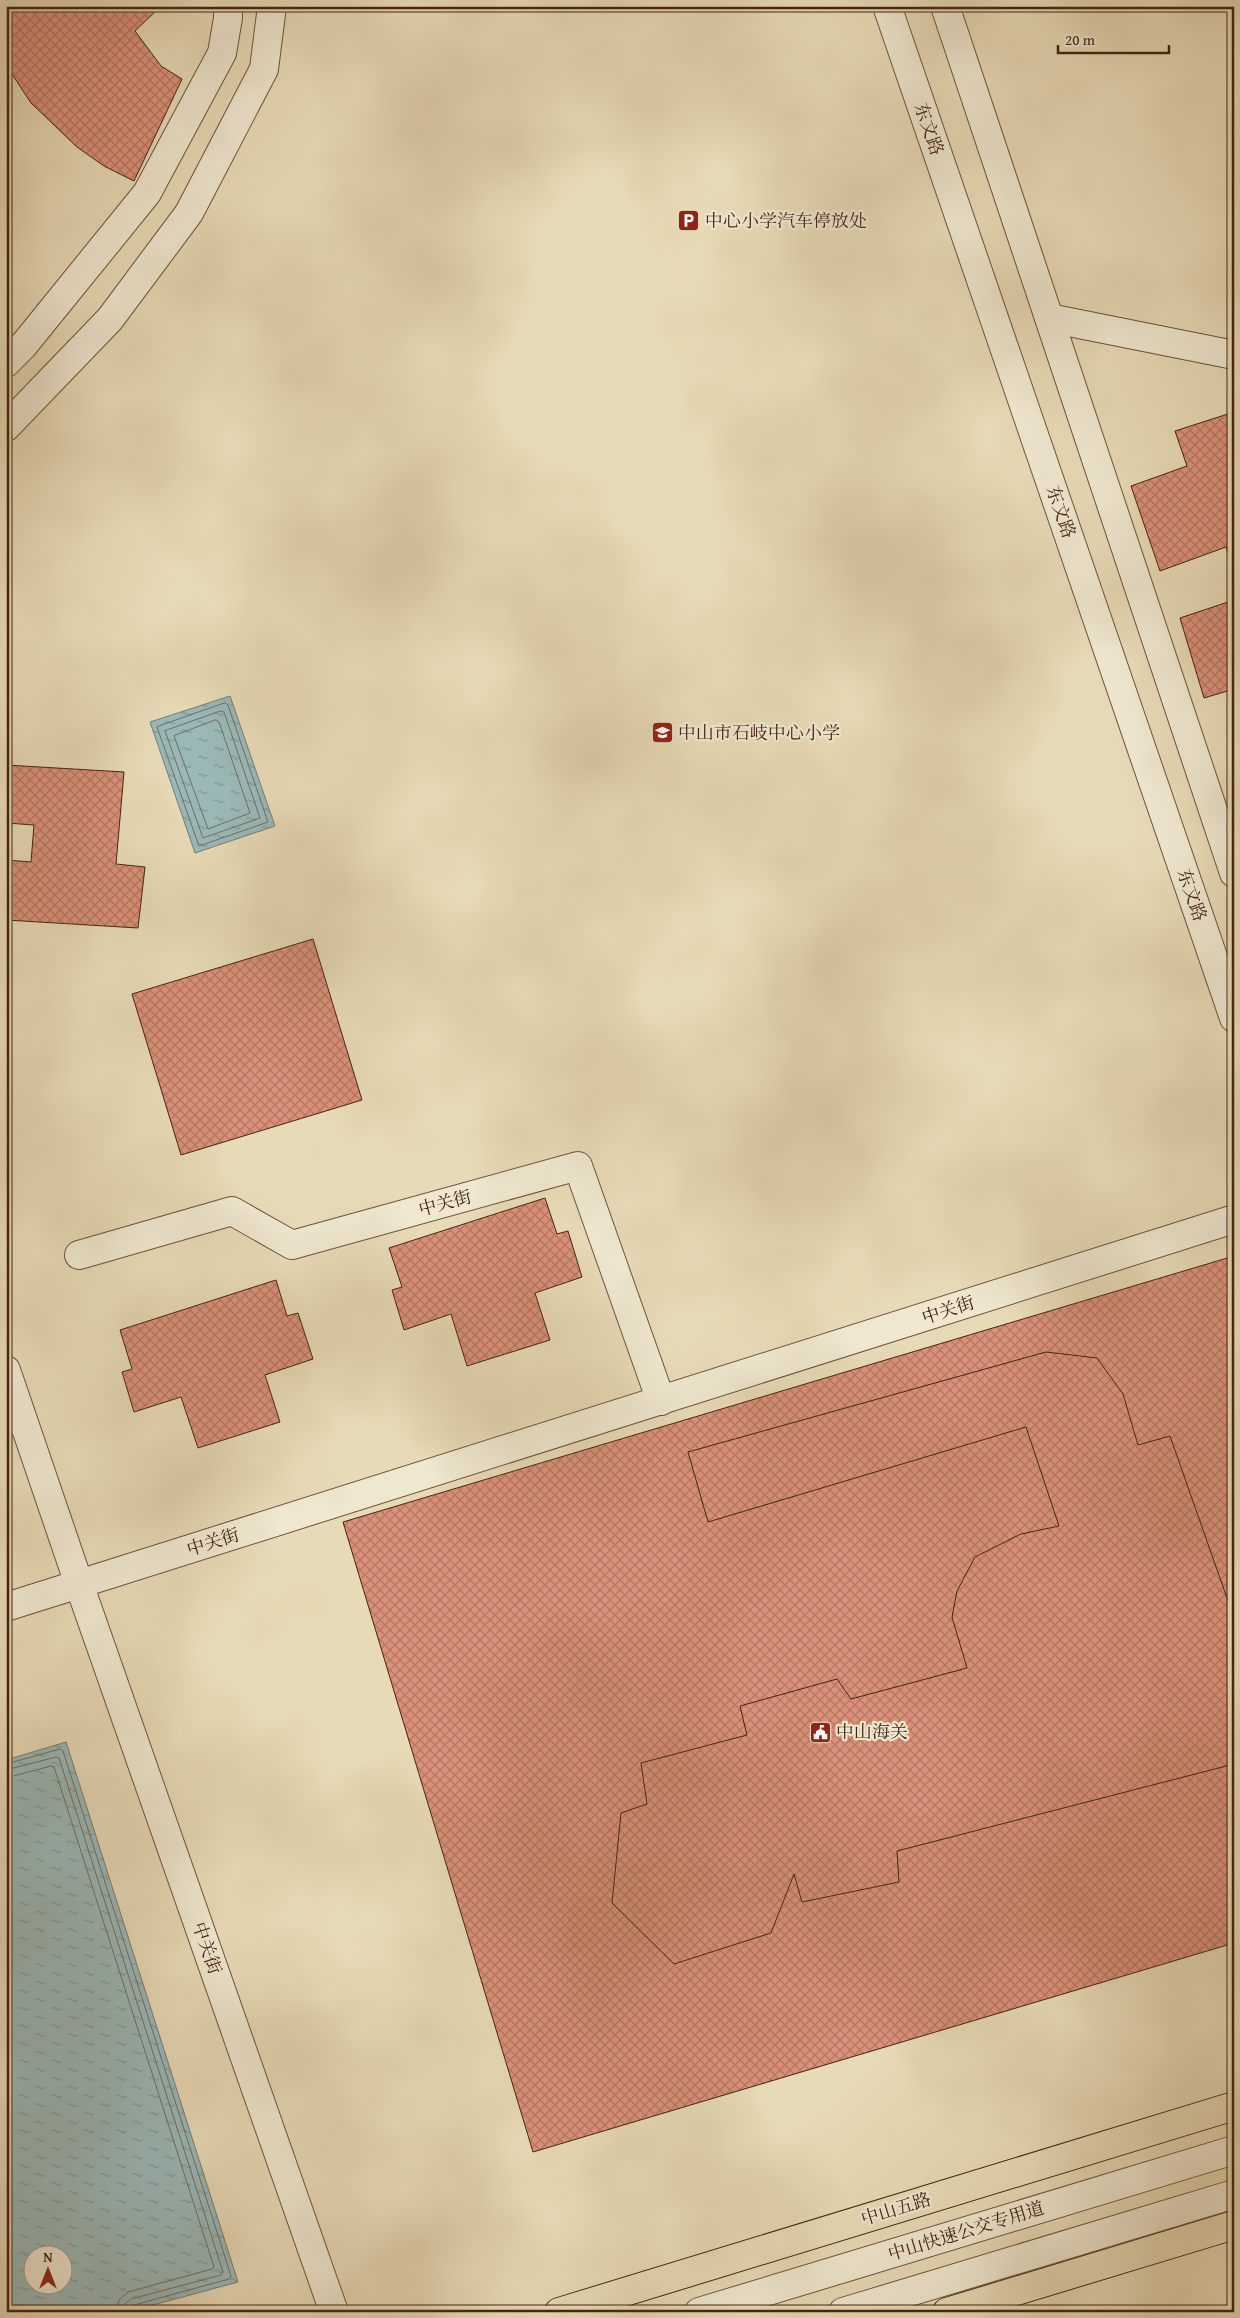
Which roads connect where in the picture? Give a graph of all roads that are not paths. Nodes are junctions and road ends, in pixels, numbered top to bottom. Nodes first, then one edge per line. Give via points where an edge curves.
1 (228, 6) edge
2 (272, 6) edge
3 (887, 6) edge
4 (945, 6) edge
5 (1049, 318) junction
6 (1234, 355) edge
7 (6, 363) edge
8 (6, 427) edge
9 (1234, 873) edge
10 (1234, 1018) edge
11 (1234, 1219) edge
12 (80, 1254) dead end
13 (6, 1370) edge
14 (662, 1401) junction
15 (79, 1584) junction
16 (6, 1607) edge
17 (1234, 2106) edge
18 (1234, 2150) edge
19 (1234, 2194) edge
20 (1234, 2225) edge
21 (334, 2312) edge
22 (559, 2312) edge
23 (699, 2312) edge
24 (843, 2312) edge
25 (947, 2312) edge

1 - 7 street via 222,53 147,193
2 - 8 street via 264,70 190,213 110,318
3 - 10 street, 东文路
4 - 5 street
5 - 6 street
5 - 9 street
11 - 14 street, 中关街
12 - 14 street, 中关街 via 232,1211 292,1245 578,1166
13 - 15 street, 中关街
14 - 15 street, 中关街
15 - 16 street, 中关街
15 - 21 street, 中关街
17 - 22 main road, 中山五路
18 - 23 street, 中山快速公交专用道
19 - 24 street
20 - 25 main road

